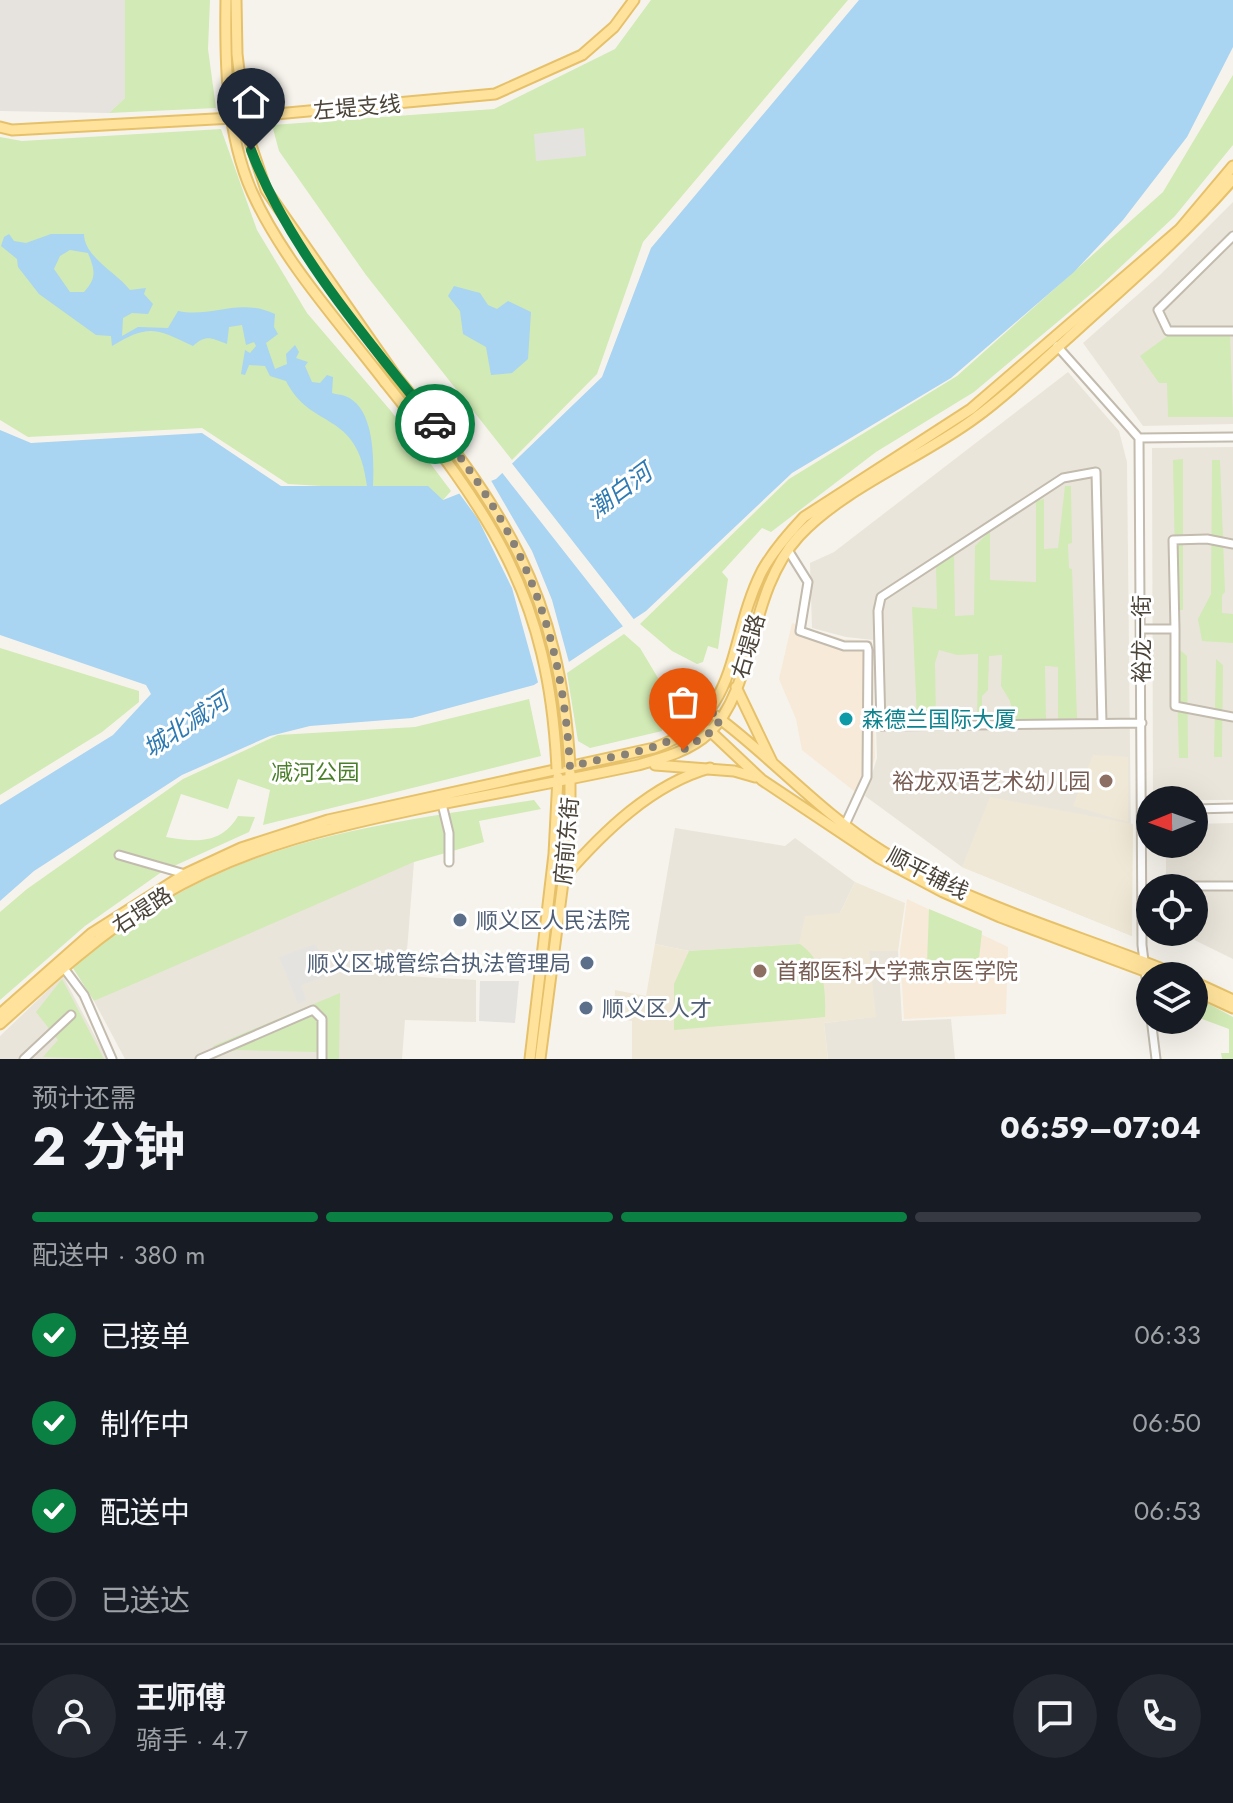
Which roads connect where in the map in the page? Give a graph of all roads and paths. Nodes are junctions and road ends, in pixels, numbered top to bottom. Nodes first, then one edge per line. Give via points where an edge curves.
1 (226, 0) edge
2 (236, 0) edge
3 (634, 0) edge
4 (245, 117) junction
5 (233, 118) junction
6 (0, 127) edge
7 (1233, 166) edge
8 (1233, 179) edge
9 (1233, 236) edge
10 (1233, 331) edge
11 (1056, 344) junction
12 (1233, 437) edge
13 (1139, 438) junction
14 (1233, 544) edge
15 (788, 550) junction
16 (1141, 629) junction
17 (1175, 629) junction
18 (736, 687) junction
19 (710, 711) junction
20 (1233, 717) edge
21 (721, 719) junction
22 (700, 722) junction
23 (1102, 723) junction
24 (1142, 723) junction
25 (711, 732) junction
26 (638, 765) junction
27 (570, 767) junction
28 (710, 768) junction
29 (775, 768) junction
30 (558, 775) junction
31 (570, 779) junction
32 (762, 780) junction
33 (1145, 786) edge
34 (442, 804) junction
35 (1233, 808) edge
36 (1208, 809) edge
37 (843, 828) junction
38 (119, 855) dead end
39 (1145, 858) edge
40 (449, 862) dead end
41 (185, 874) junction
42 (564, 877) junction
43 (1208, 886) edge
44 (1233, 886) edge
45 (1144, 962) edge
46 (1136, 963) edge
47 (63, 967) junction
48 (1208, 988) edge
49 (1208, 996) edge
50 (1233, 1000) edge
51 (1233, 1008) edge
52 (0, 1014) edge
53 (71, 1015) dead end
54 (0, 1024) edge
55 (1153, 1034) edge
56 (26, 1058) edge
57 (112, 1059) edge
58 (200, 1059) edge
59 (322, 1059) edge
60 (530, 1059) edge
61 (540, 1059) edge
62 (1156, 1059) edge

1 - 5 main road
2 - 4 main road
3 - 4 main road, 左堤支线 via 614,27 582,55 495,94
4 - 5 main road, 左堤支线
4 - 27 main road, bridge via 266,190 395,375 469,467 510,533 528,570 562,676
5 - 6 main road, 左堤支线
5 - 30 main road, bridge via 244,171 261,210 300,269 459,474 512,563 541,644
7 - 11 main road, 右堤路 via 1180,229
8 - 11 main road, 右堤路 via 1193,226
9 - 10 street via 1158,310 1168,331
11 - 13 street
11 - 15 main road, 右堤路 via 975,418 840,504
11 - 19 main road, 右堤路 via 788,534 762,572 720,699
12 - 13 street
13 - 16 street, 裕龙一街
14 - 17 street via 1173,540
15 - 18 main road, 右堤路 via 761,600
15 - 37 street via 808,582 800,631 868,650 867,777
16 - 17 street
16 - 24 street, 裕龙一街
17 - 20 street via 1175,706
18 - 21 main road, 右堤路
18 - 29 main road
19 - 21 main road, 顺平辅线
19 - 22 main road, 右堤路
21 - 25 main road, 右堤路
21 - 29 main road, 顺平辅线
22 - 25 main road, 顺平辅线
22 - 27 main road, 右堤路 via 654,748
23 - 23 street via 881,726 881,597 1063,478 1096,472
23 - 24 street
24 - 33 street, 裕龙一街
25 - 26 main road, 右堤路 via 683,750
25 - 32 main road, 顺平辅线
26 - 28 main road
26 - 31 main road, 右堤路
27 - 30 main road, 右堤路
27 - 31 main road, 府前东街
28 - 32 main road
28 - 42 main road via 662,787
29 - 37 main road, 顺平辅线
30 - 31 main road, 右堤路
30 - 34 main road, 右堤路
30 - 41 main road, 右堤路 via 328,820 241,848
30 - 60 main road, 府前东街
31 - 42 main road, 府前东街
32 - 37 main road, 顺平辅线
34 - 40 street
34 - 47 main road, 右堤路 via 325,829 240,857 163,895
35 - 36 street
37 - 46 main road, 顺平辅线 via 943,892
38 - 41 street
39 - 45 street, 裕龙一街
41 - 52 main road, 右堤路 via 92,933
42 - 61 main road, 府前东街
43 - 44 street
47 - 54 main road, 右堤路
47 - 57 street via 84,995
48 - 50 main road
49 - 51 main road
53 - 56 street
55 - 62 street, 裕龙一街
58 - 59 street via 313,1010 322,1019

